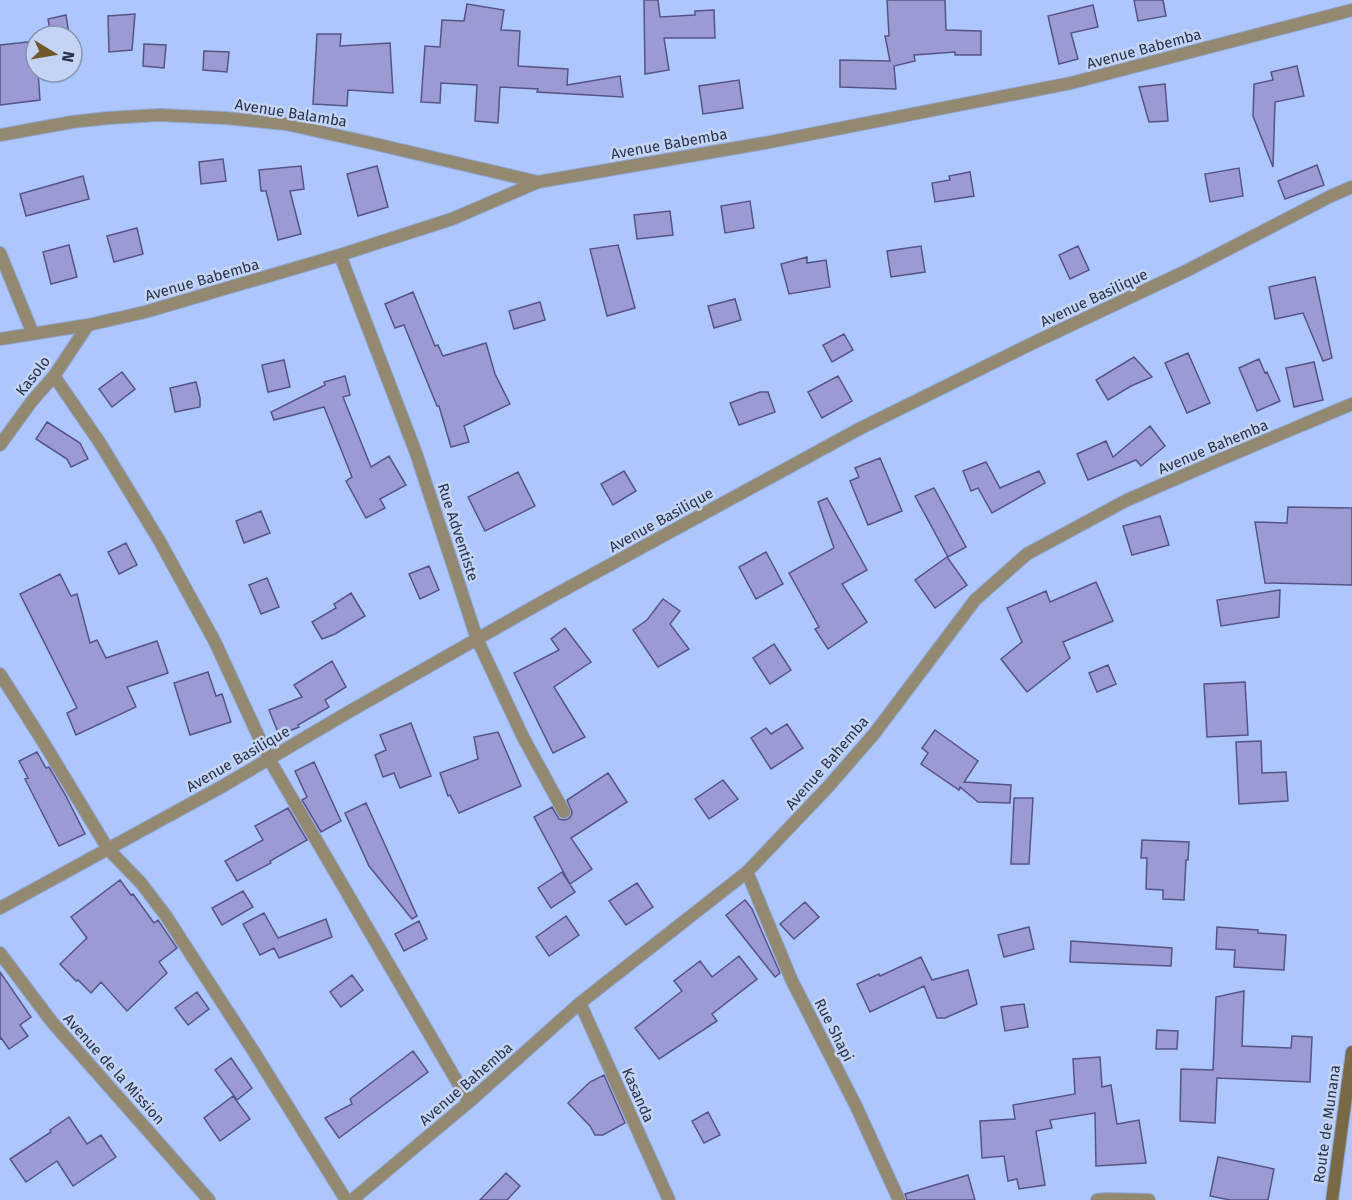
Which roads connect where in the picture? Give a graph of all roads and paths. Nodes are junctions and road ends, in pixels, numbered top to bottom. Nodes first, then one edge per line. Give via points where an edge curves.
1 (1352, 10) edge
2 (0, 135) edge
3 (538, 182) junction
4 (1352, 187) edge
5 (0, 253) edge
6 (340, 255) junction
7 (88, 325) junction
8 (33, 334) junction
9 (0, 339) edge
10 (54, 375) junction
11 (1352, 404) edge
12 (0, 445) edge
13 (477, 639) junction
14 (0, 674) edge
15 (269, 759) junction
16 (564, 812) dead end
17 (108, 849) junction
18 (747, 872) junction
19 (0, 908) edge
20 (0, 953) edge
21 (580, 1003) junction
22 (1352, 1052) edge
23 (1350, 1087) edge
24 (469, 1102) junction
25 (209, 1200) edge
26 (346, 1200) edge
27 (352, 1200) edge
28 (669, 1200) edge
29 (899, 1200) edge
30 (1097, 1200) edge
31 (1149, 1200) edge
32 (1332, 1200) edge

1 - 3 street, Avenue Babemba via 1071,83 765,143
2 - 3 street, Avenue Balamba via 108,118 225,118 286,124
3 - 6 street, Avenue Babemba via 452,219
4 - 13 street, Avenue Basilique via 1186,272 859,429
5 - 8 street
6 - 7 street, Avenue Babemba
6 - 13 street, Rue Adventiste via 416,453
7 - 8 street, Avenue Babemba
7 - 10 street, Kasolo
8 - 9 street, Avenue Babemba
10 - 12 street, Kasolo
10 - 15 street via 159,540 214,642
11 - 18 street, Avenue Bahemba via 1127,500 1027,554 975,600 874,734
13 - 15 street, Avenue Basilique
13 - 16 street, Rue Adventiste
14 - 17 street
15 - 17 street, Avenue Basilique
15 - 24 street
17 - 19 street, Avenue Basilique
17 - 26 street via 166,916
18 - 21 street, Avenue Bahemba
18 - 29 street, Rue Shapi via 792,981
20 - 25 street, Avenue de la Mission via 52,1022
21 - 24 street, Avenue Bahemba
21 - 28 street, Kasanda
22 - 23 main road, Route de Munana
23 - 32 main road, Route de Munana
24 - 27 street, Avenue Bahemba
30 - 31 street

